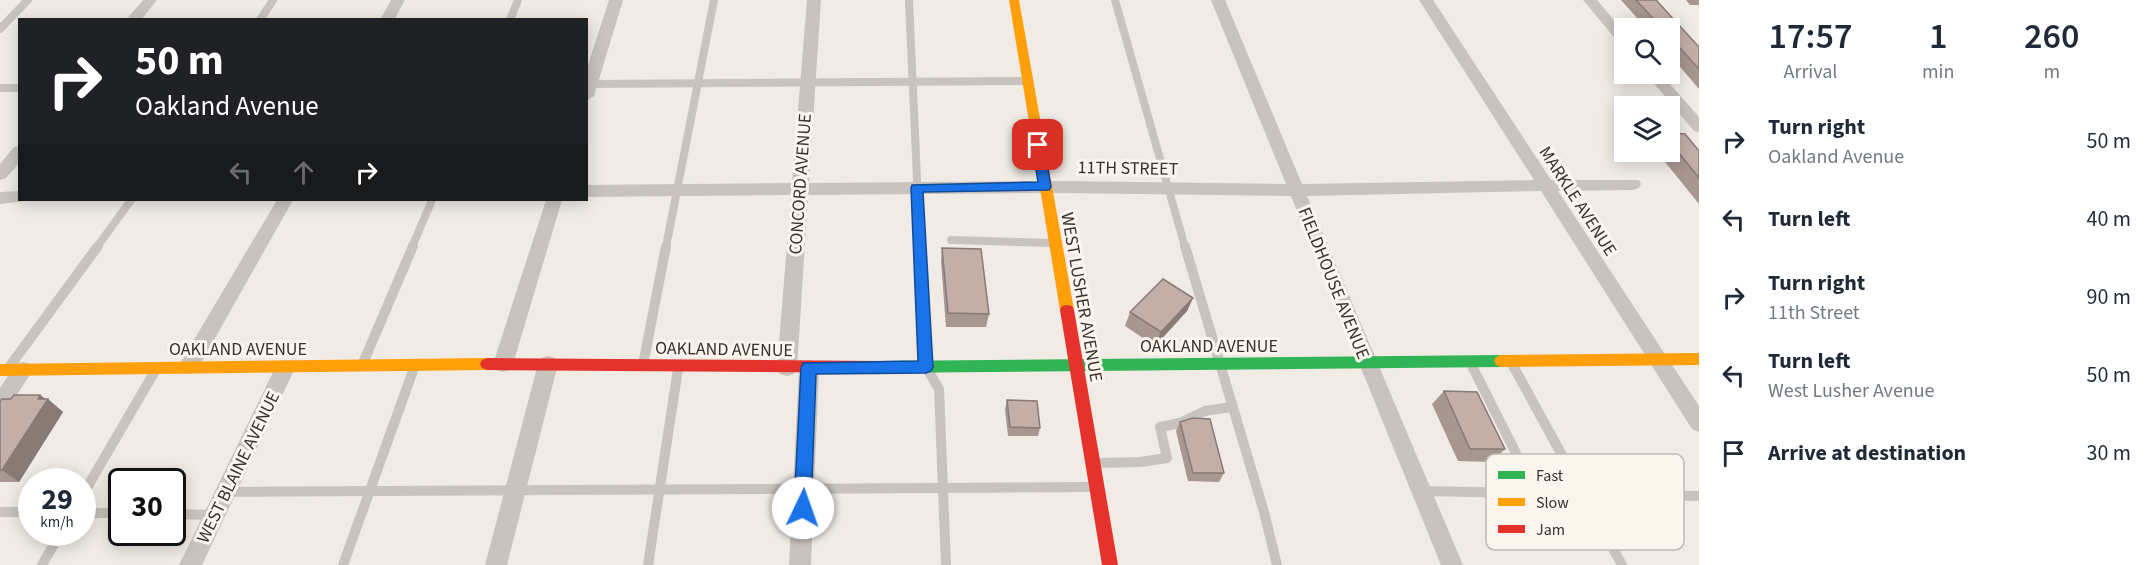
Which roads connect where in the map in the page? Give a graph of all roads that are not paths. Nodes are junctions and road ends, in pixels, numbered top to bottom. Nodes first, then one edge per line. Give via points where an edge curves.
1 (28, 0) edge
2 (150, 0) edge
3 (273, 0) edge
4 (398, 0) edge
5 (518, 0) edge
6 (616, 0) edge
7 (714, 0) edge
8 (814, 0) edge
9 (909, 0) edge
10 (1014, 0) edge
11 (1115, 0) edge
12 (1218, 0) edge
13 (1426, 0) edge
14 (1590, 0) edge
15 (135, 18) edge
16 (261, 18) edge
17 (388, 18) edge
18 (511, 18) edge
19 (0, 28) edge
20 (1614, 28) edge
21 (808, 81) junction
22 (1028, 81) junction
23 (699, 82) junction
24 (912, 82) junction
25 (1662, 84) edge
26 (0, 88) edge
27 (18, 88) edge
28 (588, 88) edge
29 (1699, 127) edge
30 (18, 153) edge
31 (0, 174) edge
32 (1545, 184) junction
33 (1633, 184) dead end
34 (1045, 187) junction
35 (917, 188) junction
36 (1167, 188) junction
37 (800, 189) junction
38 (678, 190) junction
39 (1296, 190) junction
40 (588, 191) edge
41 (18, 197) edge
42 (0, 198) edge
43 (130, 201) edge
44 (284, 201) edge
45 (432, 201) edge
46 (555, 201) edge
47 (951, 240) dead end
48 (1054, 243) junction
49 (1657, 359) junction
50 (1699, 359) edge
51 (1510, 361) junction
52 (1470, 362) junction
53 (503, 364) junction
54 (548, 364) junction
55 (1218, 364) junction
56 (1366, 364) junction
57 (643, 365) junction
58 (1075, 365) junction
59 (189, 366) junction
60 (415, 366) junction
61 (678, 366) junction
62 (158, 367) junction
63 (361, 367) junction
64 (926, 367) junction
65 (285, 368) junction
66 (787, 368) junction
67 (809, 368) junction
68 (10, 370) edge
69 (0, 404) edge
70 (1231, 407) junction
71 (1699, 423) edge
72 (1516, 454) edge
73 (1561, 454) edge
74 (1092, 463) junction
75 (96, 472) edge
76 (943, 488) junction
77 (1096, 488) junction
78 (804, 489) junction
79 (515, 490) junction
80 (659, 490) junction
81 (370, 491) junction
82 (1421, 491) junction
83 (225, 492) junction
84 (1486, 493) edge
85 (1684, 496) edge
86 (1699, 496) edge
87 (0, 512) edge
88 (18, 512) edge
89 (186, 514) edge
90 (214, 515) junction
91 (53, 546) edge
92 (1614, 550) edge
93 (42, 565) edge
94 (190, 565) edge
95 (343, 565) edge
96 (496, 565) edge
97 (648, 565) edge
98 (800, 565) edge
99 (946, 565) edge
100 (1110, 565) edge
101 (1277, 565) edge
102 (1452, 565) edge
103 (1622, 565) edge

1 - 19 lane
2 - 15 street
3 - 16 lane
4 - 17 street
5 - 18 lane
6 - 28 street
7 - 23 lane
8 - 21 street, CONCORD AVENUE
9 - 24 lane
10 - 22 street, WEST LUSHER AVENUE
11 - 36 lane
12 - 39 street, FIELDHOUSE AVENUE
13 - 32 street, MARKLE AVENUE
14 - 20 street
21 - 23 lane
21 - 24 lane
21 - 37 street, CONCORD AVENUE
22 - 24 lane
22 - 34 street, WEST LUSHER AVENUE
23 - 28 lane
23 - 38 lane
24 - 35 lane
25 - 29 street
26 - 27 lane
30 - 31 street
32 - 33 street, 11TH STREET
32 - 39 street, 11TH STREET
32 - 49 street, MARKLE AVENUE
34 - 35 street, 11TH STREET
34 - 36 street, 11TH STREET
34 - 48 street, WEST LUSHER AVENUE
35 - 37 street, 11TH STREET
35 - 64 lane
36 - 39 street, 11TH STREET
36 - 55 lane
37 - 38 street, 11TH STREET
37 - 66 street, CONCORD AVENUE
38 - 40 street, 11TH STREET
38 - 57 lane
39 - 56 street, FIELDHOUSE AVENUE
41 - 42 street
43 - 68 lane
44 - 59 street
45 - 63 lane
46 - 53 street
47 - 48 lane
48 - 58 street, WEST LUSHER AVENUE
49 - 50 street, OAKLAND AVENUE
49 - 51 street, OAKLAND AVENUE
49 - 71 street, MARKLE AVENUE
51 - 52 street, OAKLAND AVENUE
51 - 73 lane
52 - 56 street, OAKLAND AVENUE
52 - 72 lane
53 - 54 street, OAKLAND AVENUE
53 - 60 street, OAKLAND AVENUE
54 - 57 street, OAKLAND AVENUE
54 - 79 street
55 - 56 street, OAKLAND AVENUE
55 - 58 street, OAKLAND AVENUE
55 - 70 lane
56 - 82 street, FIELDHOUSE AVENUE
57 - 61 street, OAKLAND AVENUE
58 - 64 street, OAKLAND AVENUE
58 - 74 street, WEST LUSHER AVENUE
59 - 62 street, OAKLAND AVENUE
59 - 65 street, OAKLAND AVENUE
60 - 63 street, OAKLAND AVENUE
60 - 81 lane
61 - 66 street, OAKLAND AVENUE
61 - 80 lane
62 - 68 street, OAKLAND AVENUE
62 - 75 lane
63 - 65 street, OAKLAND AVENUE
64 - 67 street, OAKLAND AVENUE
64 - 76 lane via 939,389
65 - 83 street, WEST BLAINE AVENUE
66 - 67 street, OAKLAND AVENUE
67 - 78 street
68 - 69 street
70 - 74 lane via 1205,411 1160,427 1167,458
70 - 101 lane
74 - 77 street, WEST LUSHER AVENUE
76 - 77 lane
76 - 78 lane
76 - 99 lane
77 - 100 street, WEST LUSHER AVENUE
78 - 80 lane
78 - 98 street
79 - 80 lane
79 - 81 lane
79 - 96 street
80 - 97 lane
81 - 83 lane
81 - 95 lane
82 - 84 lane
82 - 102 street, FIELDHOUSE AVENUE
83 - 90 street, WEST BLAINE AVENUE
85 - 86 lane
87 - 88 lane
89 - 90 lane
90 - 94 street, WEST BLAINE AVENUE
91 - 93 lane
92 - 103 lane

